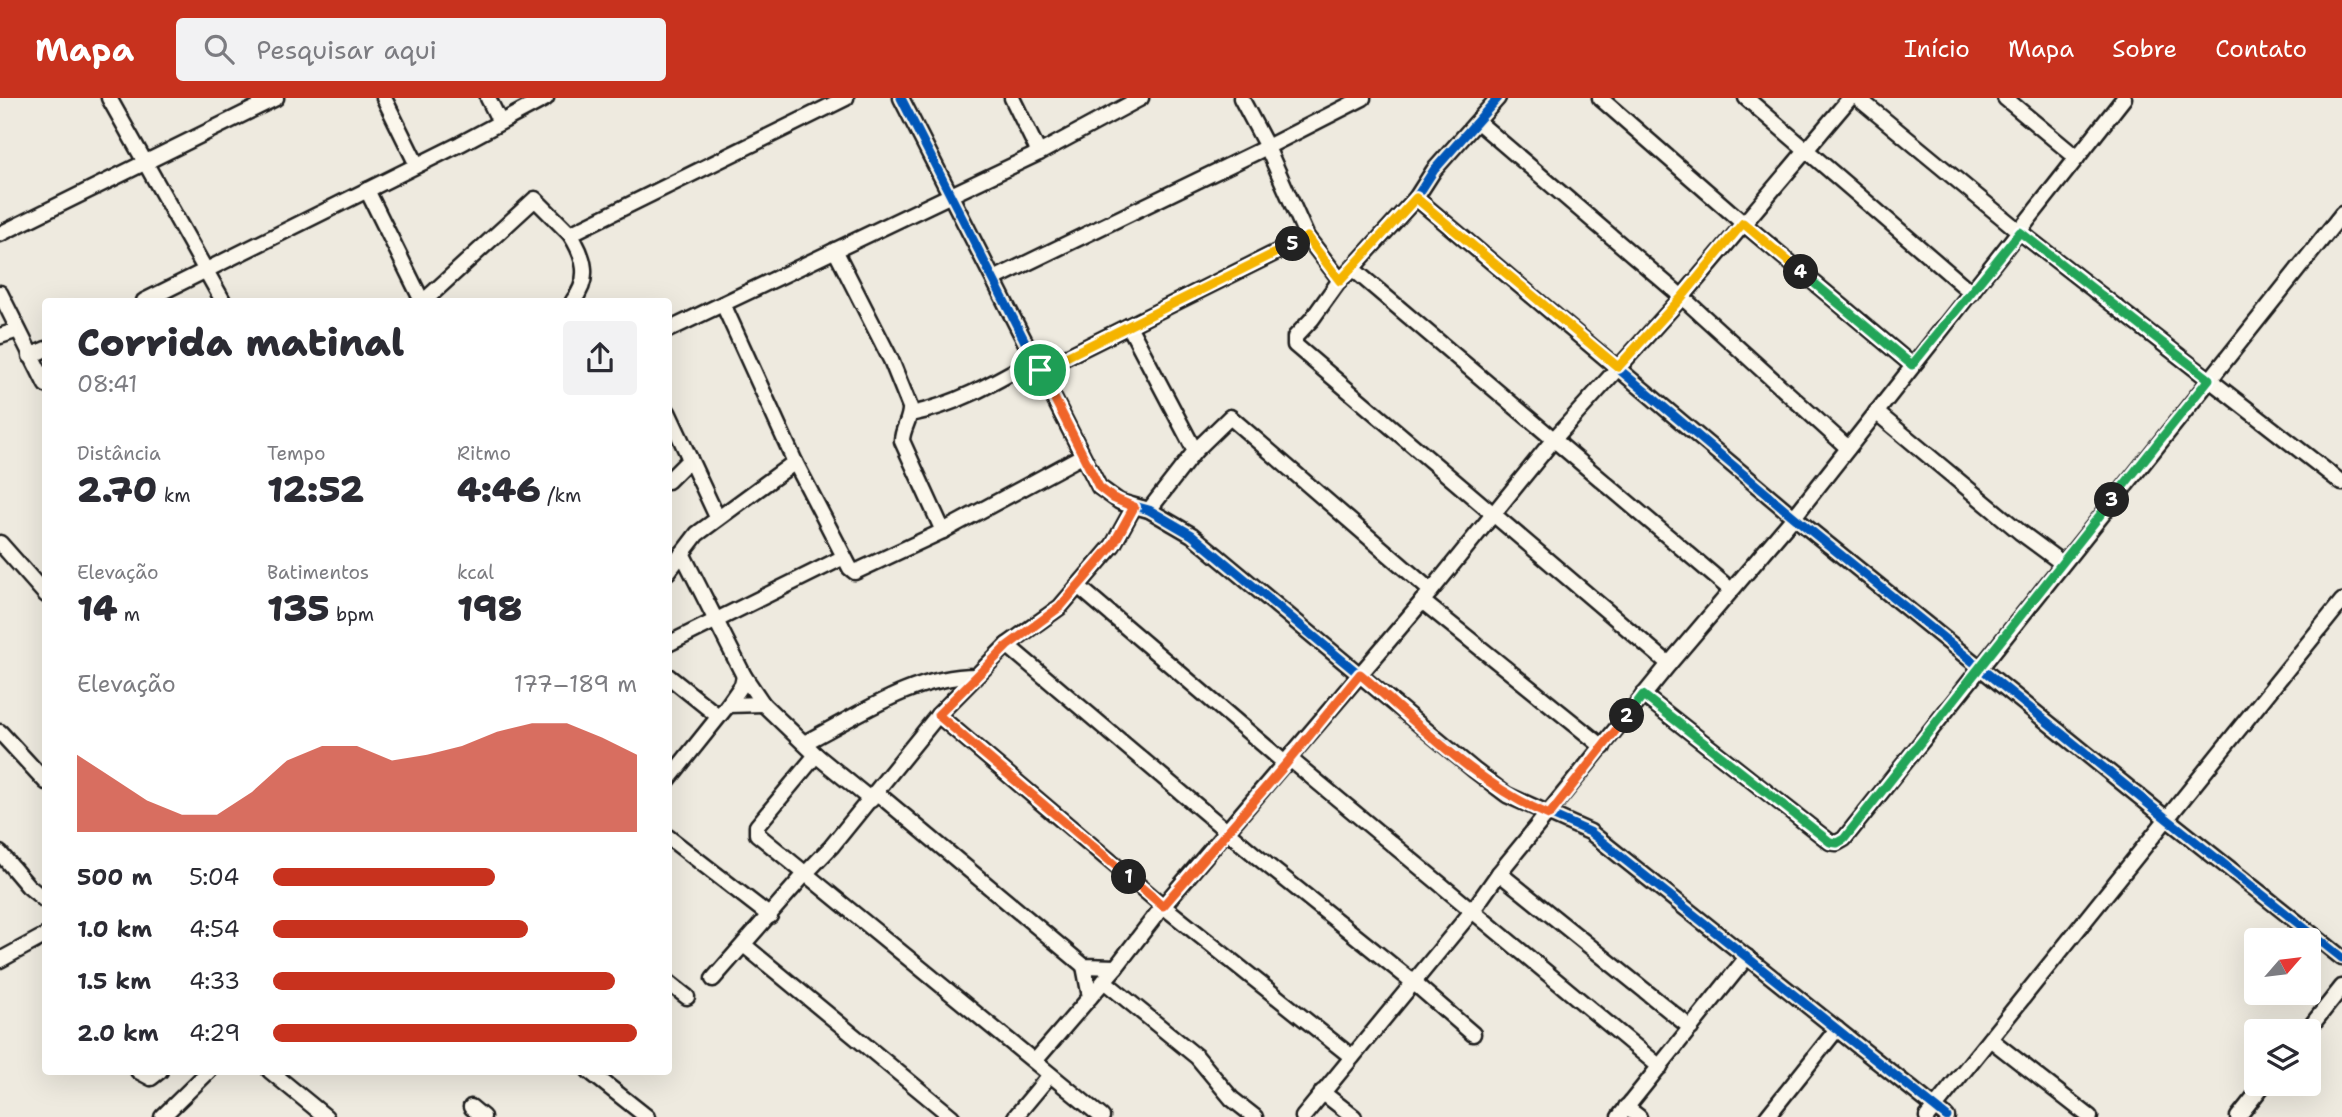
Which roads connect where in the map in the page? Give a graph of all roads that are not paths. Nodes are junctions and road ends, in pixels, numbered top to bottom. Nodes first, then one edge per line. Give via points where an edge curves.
1 (109, 98) edge
2 (276, 98) edge
3 (384, 98) edge
4 (488, 98) edge
5 (546, 98) edge
6 (846, 98) edge
7 (901, 98) edge
8 (1012, 98) edge
9 (1241, 98) edge
10 (1363, 98) edge
11 (1498, 98) edge
12 (1600, 98) edge
13 (1746, 98) edge
14 (1850, 98) edge
15 (1858, 98) edge
16 (2004, 98) edge
17 (2124, 98) edge
18 (1134, 100) edge
19 (500, 122) junction
20 (1478, 122) junction
21 (1267, 147) junction
22 (1805, 149) junction
23 (1040, 153) junction
24 (2077, 158) junction
25 (145, 164) junction
26 (417, 165) junction
27 (368, 190) junction
28 (950, 194) junction
29 (1416, 198) junction
30 (2342, 215) edge
31 (1743, 223) junction
32 (2020, 232) junction
33 (0, 234) edge
34 (570, 234) junction
35 (1307, 237) junction
36 (835, 250) junction
37 (1353, 269) junction
38 (204, 270) junction
39 (994, 279) junction
40 (1340, 281) junction
41 (0, 293) edge
42 (1972, 293) junction
43 (1682, 297) junction
44 (150, 298) edge
45 (221, 298) edge
46 (422, 298) edge
47 (426, 298) edge
48 (578, 298) edge
49 (723, 304) junction
50 (4, 313) edge
51 (1129, 326) junction
52 (672, 328) edge
53 (18, 330) junction
54 (0, 337) edge
55 (42, 351) edge
56 (30, 356) junction
57 (1037, 365) junction
58 (1912, 365) junction
59 (1618, 367) junction
60 (42, 378) edge
61 (2209, 379) junction
62 (1876, 412) junction
63 (911, 414) junction
64 (672, 420) edge
65 (1554, 439) junction
66 (1848, 448) junction
67 (1195, 451) junction
68 (1082, 456) junction
69 (691, 458) junction
70 (795, 462) junction
71 (672, 477) edge
72 (2342, 483) edge
73 (1141, 508) junction
74 (1494, 514) junction
75 (718, 517) junction
76 (1794, 517) junction
77 (943, 531) junction
78 (0, 544) edge
79 (682, 553) junction
80 (844, 557) junction
81 (2062, 563) junction
82 (672, 567) edge
83 (1078, 586) junction
84 (1731, 590) junction
85 (42, 591) edge
86 (1426, 596) junction
87 (2342, 601) edge
88 (718, 621) junction
89 (672, 642) edge
90 (1007, 646) junction
91 (1668, 663) junction
92 (1980, 667) junction
93 (1360, 674) junction
94 (744, 676) junction
95 (976, 676) junction
96 (672, 679) edge
97 (1643, 695) junction
98 (763, 704) junction
99 (723, 711) junction
100 (938, 715) junction
101 (0, 732) edge
102 (804, 743) junction
103 (1603, 747) junction
104 (817, 755) junction
105 (1288, 761) junction
106 (672, 775) edge
107 (42, 778) edge
108 (874, 796) junction
109 (1549, 815) junction
110 (2167, 819) junction
111 (1227, 832) junction
112 (672, 840) edge
113 (0, 853) edge
114 (1499, 873) junction
115 (805, 874) junction
116 (42, 897) edge
117 (1163, 906) junction
118 (1473, 909) junction
119 (770, 916) junction
120 (42, 937) edge
121 (744, 945) junction
122 (1747, 957) junction
123 (2342, 958) edge
124 (0, 961) edge
125 (1084, 966) junction
126 (1116, 967) junction
127 (713, 979) dead end
128 (1104, 981) junction
129 (1413, 982) junction
130 (672, 985) edge
131 (2342, 988) edge
132 (687, 997) dead end
133 (1090, 997) junction
134 (2317, 1019) edge
135 (1691, 1028) junction
136 (1837, 1029) junction
137 (1473, 1034) dead end
138 (1990, 1039) junction
139 (1352, 1057) junction
140 (1035, 1061) junction
141 (1660, 1067) junction
142 (1050, 1074) junction
143 (205, 1075) edge
144 (275, 1075) edge
145 (593, 1075) edge
146 (1322, 1092) junction
147 (2255, 1096) edge
148 (471, 1107) dead end
149 (629, 1112) edge
150 (1622, 1112) edge
151 (1931, 1112) edge
152 (162, 1117) edge
153 (326, 1117) edge
154 (483, 1117) edge
155 (647, 1117) edge
156 (952, 1117) edge
157 (1015, 1117) edge
158 (1102, 1117) edge
159 (1255, 1117) edge
160 (1303, 1117) edge
161 (1354, 1117) edge
162 (1639, 1117) edge
163 (1767, 1117) edge
164 (1947, 1117) edge
165 (2090, 1117) edge
166 (2238, 1117) edge

1 - 25 street
2 - 25 street
3 - 26 street
4 - 19 street
5 - 19 street
6 - 34 street
7 - 28 street
8 - 23 street
9 - 21 street
10 - 21 street
11 - 20 street
12 - 31 street
13 - 22 street
14 - 22 street
15 - 32 street
16 - 24 street
17 - 24 street
18 - 23 street
19 - 26 street
20 - 29 street via 1434,170
20 - 43 street
21 - 35 street
21 - 39 street
22 - 31 street
22 - 42 street
23 - 28 street
24 - 32 street
25 - 33 street
25 - 38 street
26 - 27 street
27 - 38 street
27 - 46 street
28 - 36 street
28 - 39 street
29 - 37 street
29 - 59 street
30 - 61 street
31 - 43 street
31 - 58 street
32 - 42 street
32 - 61 street
34 - 47 street via 535,198
34 - 48 street via 586,273
35 - 40 street
35 - 51 street
36 - 49 street
36 - 63 street via 891,360
37 - 40 street
37 - 65 street
38 - 44 street
38 - 45 street
39 - 57 street
40 - 74 street via 1295,337 1295,345
41 - 50 street
42 - 58 street
43 - 59 street
43 - 66 street
49 - 52 street
49 - 70 street
50 - 53 street
51 - 57 street
51 - 67 street
53 - 54 street
53 - 56 street
55 - 56 street
56 - 60 street
57 - 63 street via 957,400
57 - 68 street
58 - 62 street
59 - 65 street
59 - 76 street
61 - 72 street
61 - 81 street
62 - 66 street
62 - 81 street
63 - 77 street via 901,441
64 - 69 street
65 - 74 street
65 - 84 street
66 - 76 street
67 - 73 street
67 - 86 street via 1230,417
68 - 73 street via 1099,487 1113,498
68 - 77 street
69 - 71 street
69 - 75 street
70 - 75 street
70 - 80 street
73 - 83 street
73 - 93 street via 1179,526 1208,547
74 - 86 street
74 - 91 street
75 - 79 street
76 - 84 street
76 - 92 street
77 - 80 street via 857,572
78 - 85 street
79 - 82 street
79 - 88 street
80 - 88 street
81 - 92 street
83 - 90 street via 1060,607
83 - 105 street
84 - 91 street
86 - 93 street
86 - 103 street
87 - 110 street
88 - 89 street
88 - 94 street
90 - 95 street
90 - 111 street
91 - 97 street
92 - 97 street via 1837,843
92 - 110 street
93 - 105 street
93 - 109 street via 1474,771 1507,795
94 - 98 street
94 - 99 street
95 - 100 street
95 - 102 street via 917,685
96 - 99 street
97 - 103 street
98 - 99 street
98 - 102 street
99 - 106 street
100 - 108 street
100 - 117 street
101 - 107 street
102 - 104 street
103 - 109 street
104 - 108 street
104 - 115 street via 755,829
105 - 111 street
105 - 118 street
108 - 115 street
108 - 125 street
109 - 114 street
109 - 122 street via 1590,832
110 - 123 street
110 - 138 street
111 - 117 street
111 - 129 street
112 - 119 street
113 - 116 street
114 - 118 street
114 - 135 street
115 - 119 street
115 - 140 street
117 - 126 street
117 - 139 street
118 - 129 street
118 - 141 street
119 - 121 street
120 - 124 street
121 - 127 street
121 - 156 street
122 - 135 street
122 - 136 street
125 - 126 street
125 - 133 street
126 - 128 street
128 - 133 street
128 - 159 street via 1197,1057 1232,1099
129 - 137 street
129 - 139 street
130 - 132 street
131 - 134 street
133 - 140 street
135 - 141 street
136 - 151 street
136 - 163 street
138 - 151 street
138 - 165 street
139 - 146 street
140 - 142 street
141 - 150 street
142 - 157 street
142 - 158 street
143 - 152 street
144 - 153 street
145 - 149 street
146 - 160 street
146 - 161 street
147 - 166 street
148 - 154 street
149 - 155 street
150 - 162 street
151 - 164 street

